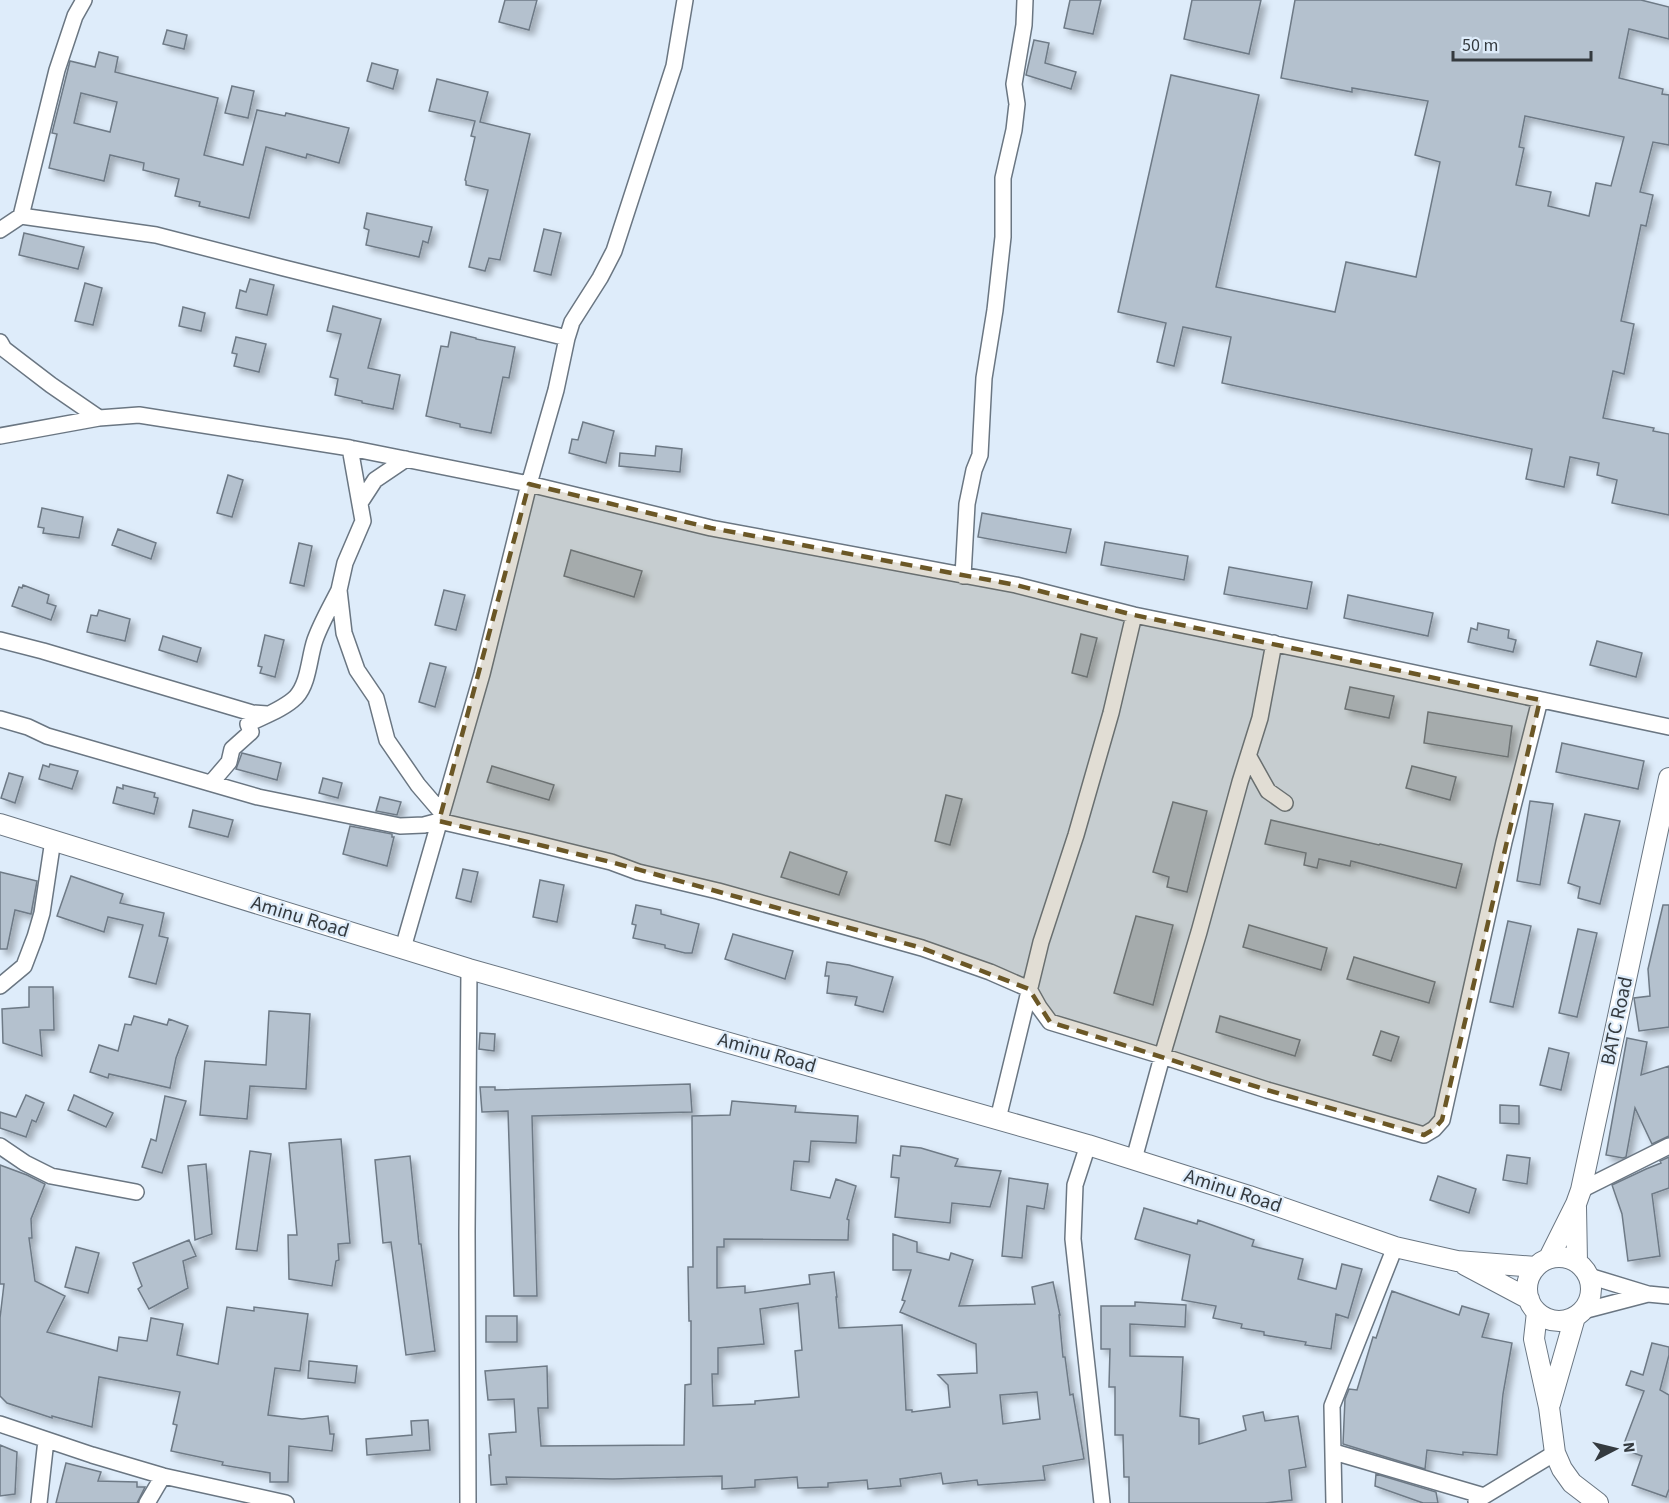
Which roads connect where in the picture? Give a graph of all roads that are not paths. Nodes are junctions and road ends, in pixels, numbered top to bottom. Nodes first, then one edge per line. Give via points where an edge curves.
1 (84, 0) edge
2 (685, 0) edge
3 (1025, 0) edge
4 (21, 216) junction
5 (0, 230) edge
6 (567, 338) junction
7 (0, 342) edge
8 (99, 417) junction
9 (0, 436) edge
10 (350, 448) junction
11 (406, 459) junction
12 (530, 484) junction
13 (360, 502) junction
14 (963, 576) junction
15 (339, 590) junction
16 (1134, 615) junction
17 (0, 640) edge
18 (1274, 644) junction
19 (1540, 699) junction
20 (255, 717) junction
21 (0, 719) edge
22 (1669, 727) edge
23 (1249, 757) junction
24 (1669, 778) edge
25 (211, 783) junction
26 (1285, 802) dead end
27 (441, 817) junction
28 (0, 824) edge
29 (53, 840) junction
30 (403, 948) junction
31 (469, 969) junction
32 (0, 986) edge
33 (1029, 989) junction
34 (1162, 1056) junction
35 (998, 1119) junction
36 (1088, 1144) junction
37 (0, 1146) edge
38 (1669, 1146) edge
39 (1134, 1159) junction
40 (136, 1192) dead end
41 (1578, 1197) junction
42 (1395, 1247) junction
43 (1457, 1260) junction
44 (1542, 1263) junction
45 (1583, 1269) junction
46 (1648, 1294) junction
47 (1669, 1296) edge
48 (1533, 1306) junction
49 (1579, 1314) junction
50 (1549, 1407) junction
51 (0, 1424) edge
52 (46, 1440) junction
53 (1334, 1452) junction
54 (1556, 1453) junction
55 (163, 1476) junction
56 (1479, 1500) edge
57 (39, 1503) edge
58 (147, 1503) edge
59 (286, 1503) edge
60 (468, 1503) edge
61 (1102, 1503) edge
62 (1334, 1503) edge
63 (1598, 1503) edge

1 - 4 street via 57,70
2 - 6 street via 674,66 614,251 572,322
3 - 14 street via 1014,84 1014,130 1003,178 1003,237 984,378 980,454 967,504
4 - 5 street
4 - 6 street via 156,235
6 - 12 street
7 - 8 street via 51,385
8 - 9 street
8 - 10 street via 139,415
10 - 11 street
10 - 13 street
11 - 12 street
11 - 13 street via 375,480
12 - 14 street via 711,528
12 - 27 street
13 - 15 street via 363,521 345,563
14 - 16 street via 1016,585
15 - 20 street via 316,636 298,695 287,704
15 - 27 street via 344,633 357,670 376,698 387,740
16 - 18 street
16 - 33 street via 1111,712
17 - 20 street
18 - 19 street
18 - 23 street
19 - 22 street
19 - 34 street via 1442,1120 1434,1129 1424,1135
20 - 25 street via 251,732 232,749 229,762
21 - 25 street
23 - 26 street via 1268,791
23 - 34 street
24 - 41 street, BATC Road
25 - 27 street via 258,797 400,826 416,826
27 - 30 street
27 - 33 street via 922,948
28 - 29 street, Aminu Road
29 - 30 street, Aminu Road
29 - 32 street via 42,913 24,966
30 - 31 street, Aminu Road
31 - 35 street, Aminu Road
31 - 60 street
33 - 34 street via 1050,1022
33 - 35 street
34 - 39 street
35 - 36 street, Aminu Road
36 - 39 street, Aminu Road
36 - 61 street via 1075,1185 1073,1239
37 - 40 street via 51,1176
38 - 41 street
39 - 42 street, Aminu Road
41 - 44 street, BATC Road
41 - 45 street
42 - 43 street, Aminu Road
42 - 53 street via 1332,1406
43 - 44 street, Aminu Road
43 - 48 street
44 - 45 street via 1568,1258
44 - 48 street via 1529,1277 1527,1288
45 - 46 street
45 - 49 street via 1591,1294
46 - 47 street
46 - 49 street
48 - 49 street via 1545,1318 1555,1321 1566,1321
48 - 50 street via 1534,1339
49 - 50 street
50 - 54 street
51 - 52 street
52 - 55 street
52 - 57 street
53 - 56 street
53 - 62 street
54 - 56 street
54 - 63 street via 1572,1483
55 - 58 street
55 - 59 street

